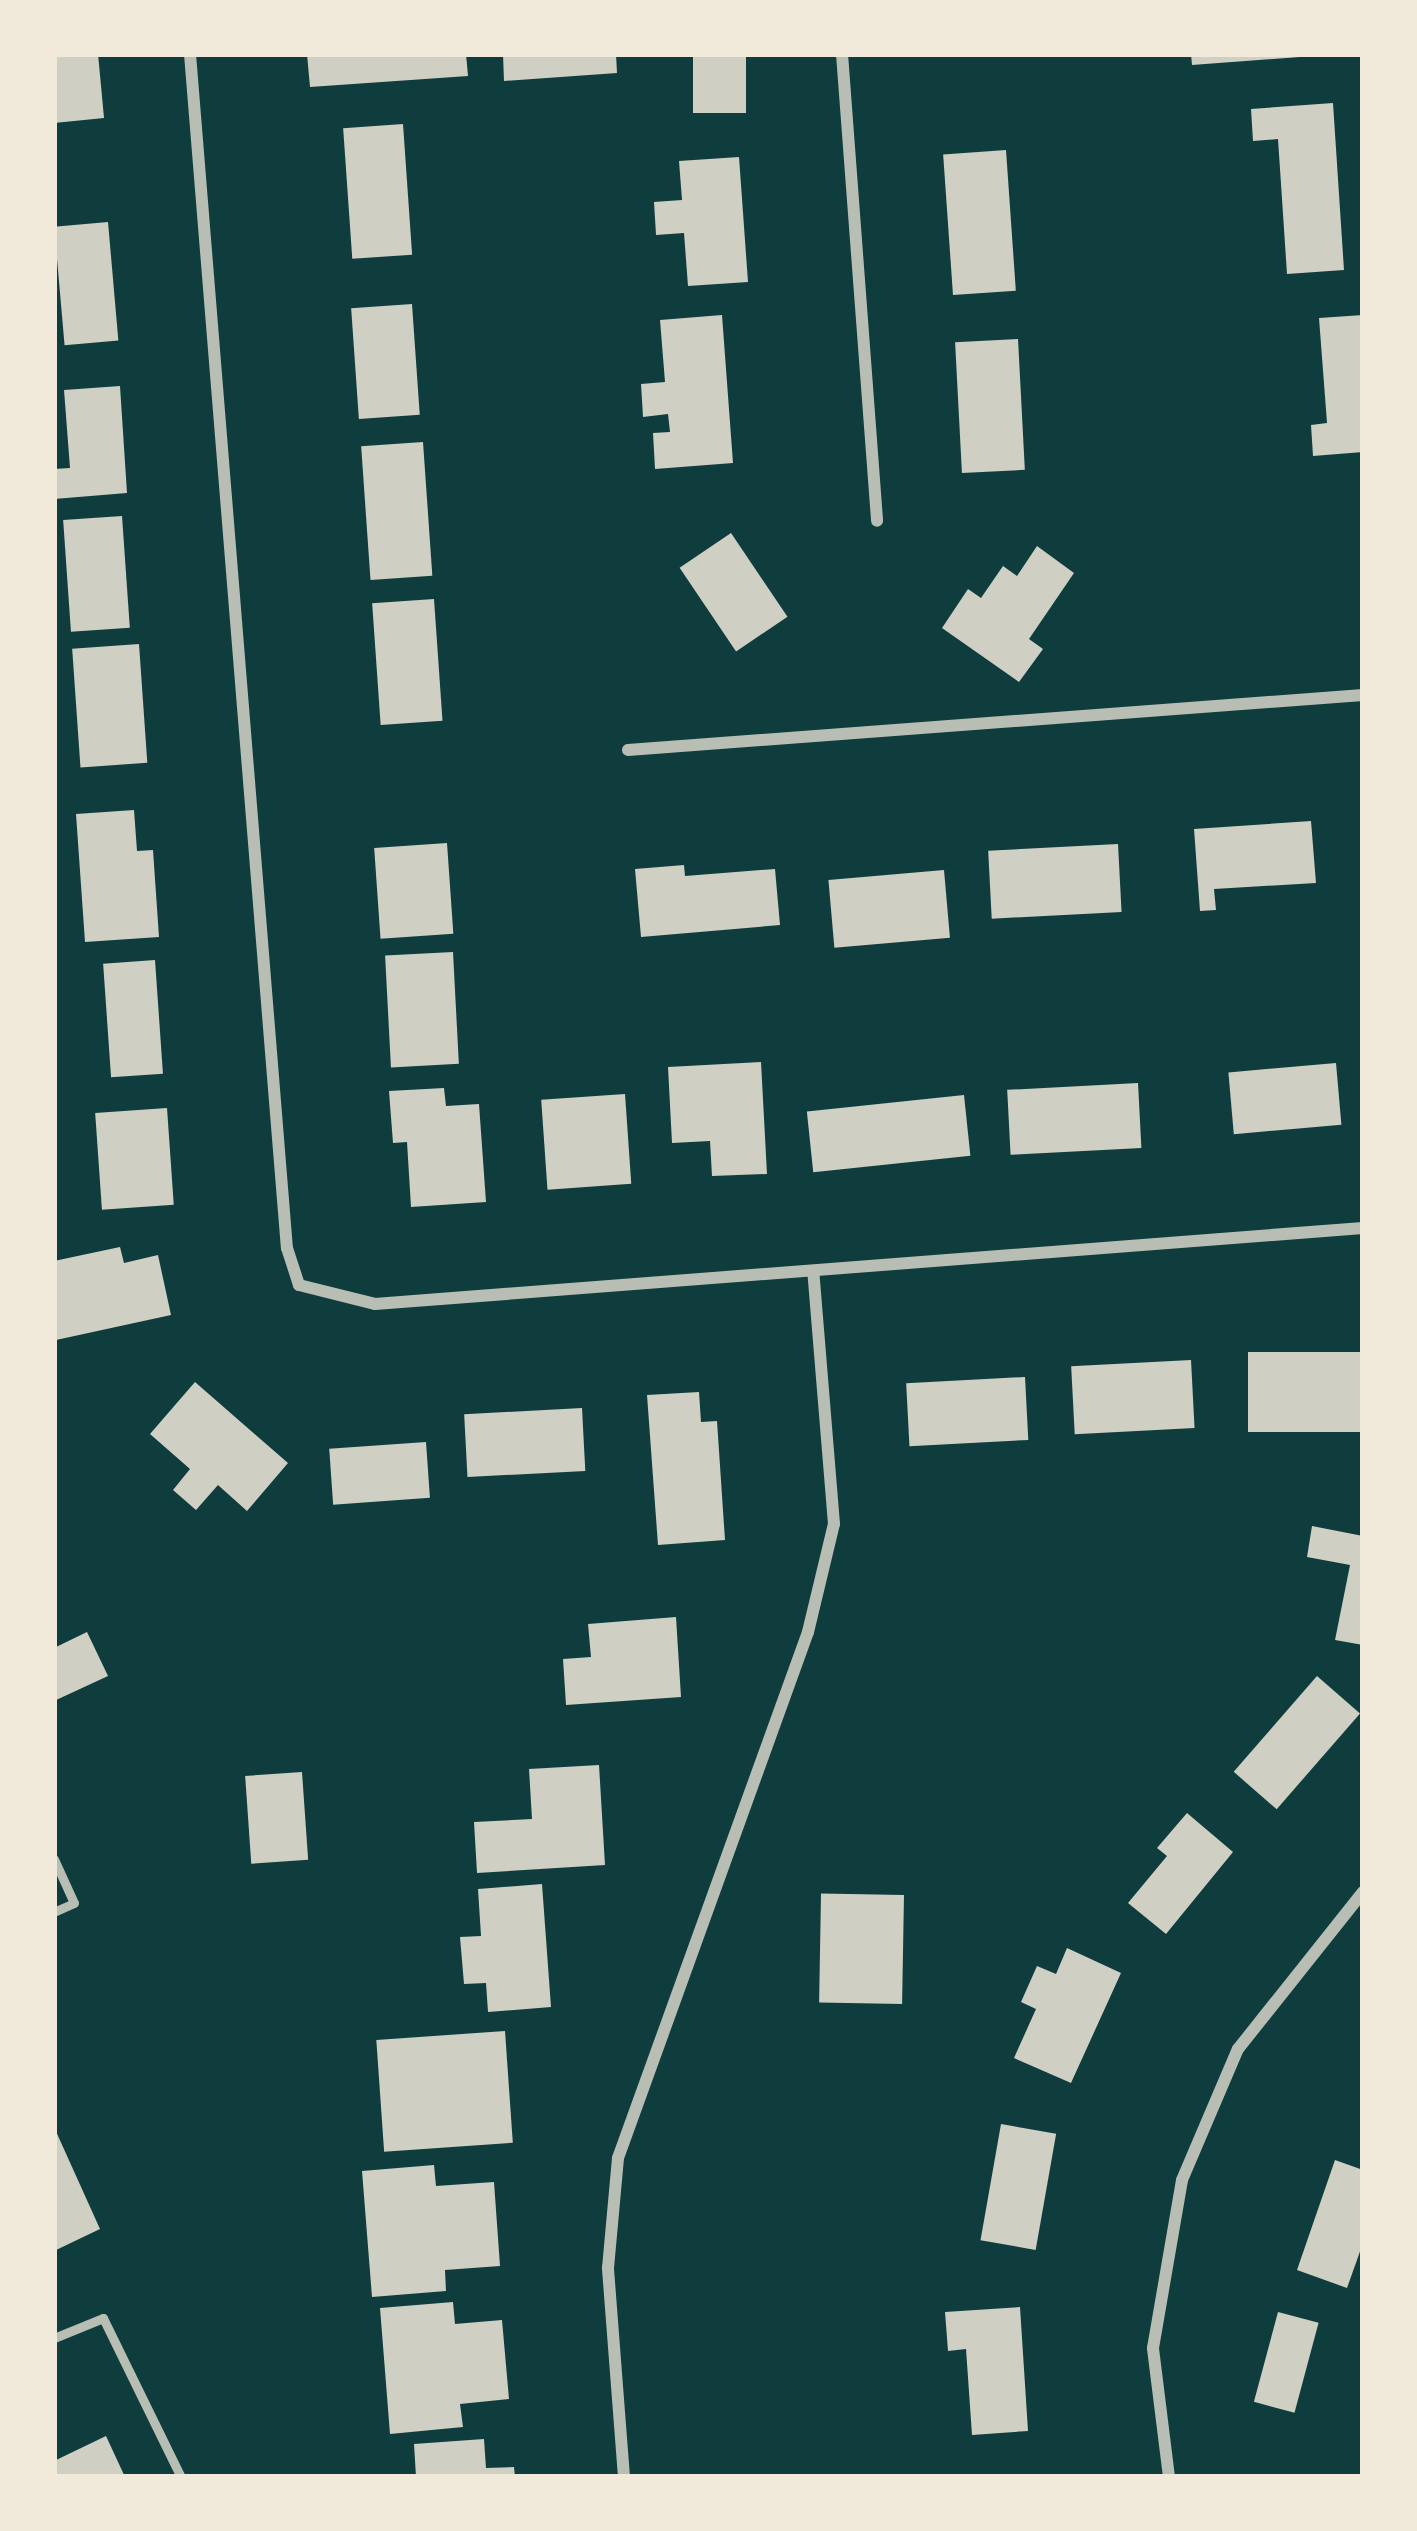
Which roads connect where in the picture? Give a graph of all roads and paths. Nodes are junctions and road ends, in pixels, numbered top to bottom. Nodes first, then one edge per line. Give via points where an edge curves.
1 (190, 54) edge
2 (842, 54) edge
3 (877, 521) dead end
4 (1363, 694) edge
5 (628, 750) dead end
6 (1363, 1228) edge
7 (813, 1271) junction
8 (54, 1859) edge
9 (1363, 1892) edge
10 (54, 1912) edge
11 (54, 2338) edge
12 (181, 2477) edge
13 (623, 2477) edge
14 (1169, 2477) edge

1 - 7 street via 292,1276 312,1294 375,1304
2 - 3 street
4 - 5 street
6 - 7 street
7 - 13 street via 834,1524 808,1632 618,2158 608,2268
8 - 10 lane via 74,1903
9 - 14 street via 1238,2049 1182,2180 1153,2348
11 - 12 lane via 104,2318

